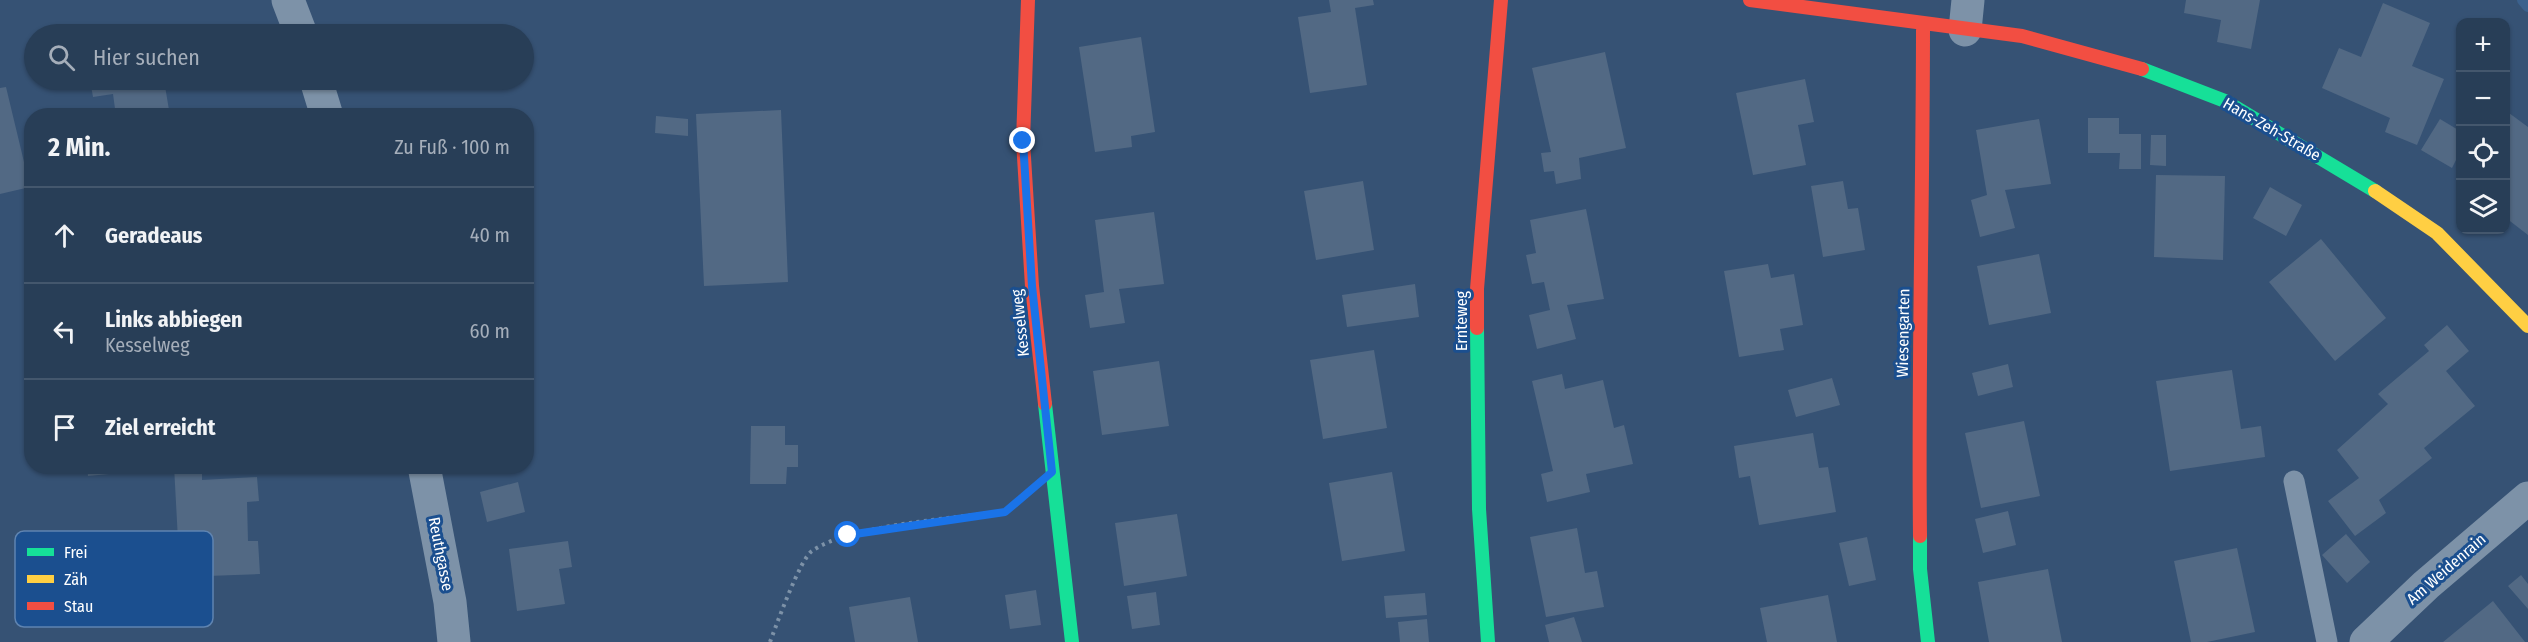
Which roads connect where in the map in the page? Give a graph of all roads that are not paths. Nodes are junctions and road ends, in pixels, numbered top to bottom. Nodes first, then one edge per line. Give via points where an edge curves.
1 (288, 0) edge
2 (1028, 0) edge
3 (1502, 0) edge
4 (1750, 0) edge
5 (1967, 15) edge
6 (297, 24) edge
7 (1923, 24) junction
8 (319, 90) edge
9 (325, 108) edge
10 (2528, 326) edge
11 (426, 474) edge
12 (2294, 481) dead end
13 (2528, 498) edge
14 (454, 642) edge
15 (1072, 642) edge
16 (1488, 642) edge
17 (1928, 642) edge
18 (2327, 642) edge
19 (2366, 642) edge

1 - 6 street
2 - 15 street, Kesselweg via 1023,141 1032,286
3 - 16 street, Ernteweg via 1477,289 1479,509
4 - 7 street, Hans-Zeh-Straße
5 - 7 street, Hans-Zeh-Straße
5 - 10 street, Hans-Zeh-Straße via 2022,36 2143,69 2225,101 2357,178 2437,233
7 - 17 street, Wiesengarten via 1918,382 1920,557
8 - 9 street
11 - 14 street, Reuthgasse
12 - 18 lane
13 - 19 street, Am Weidenrain

